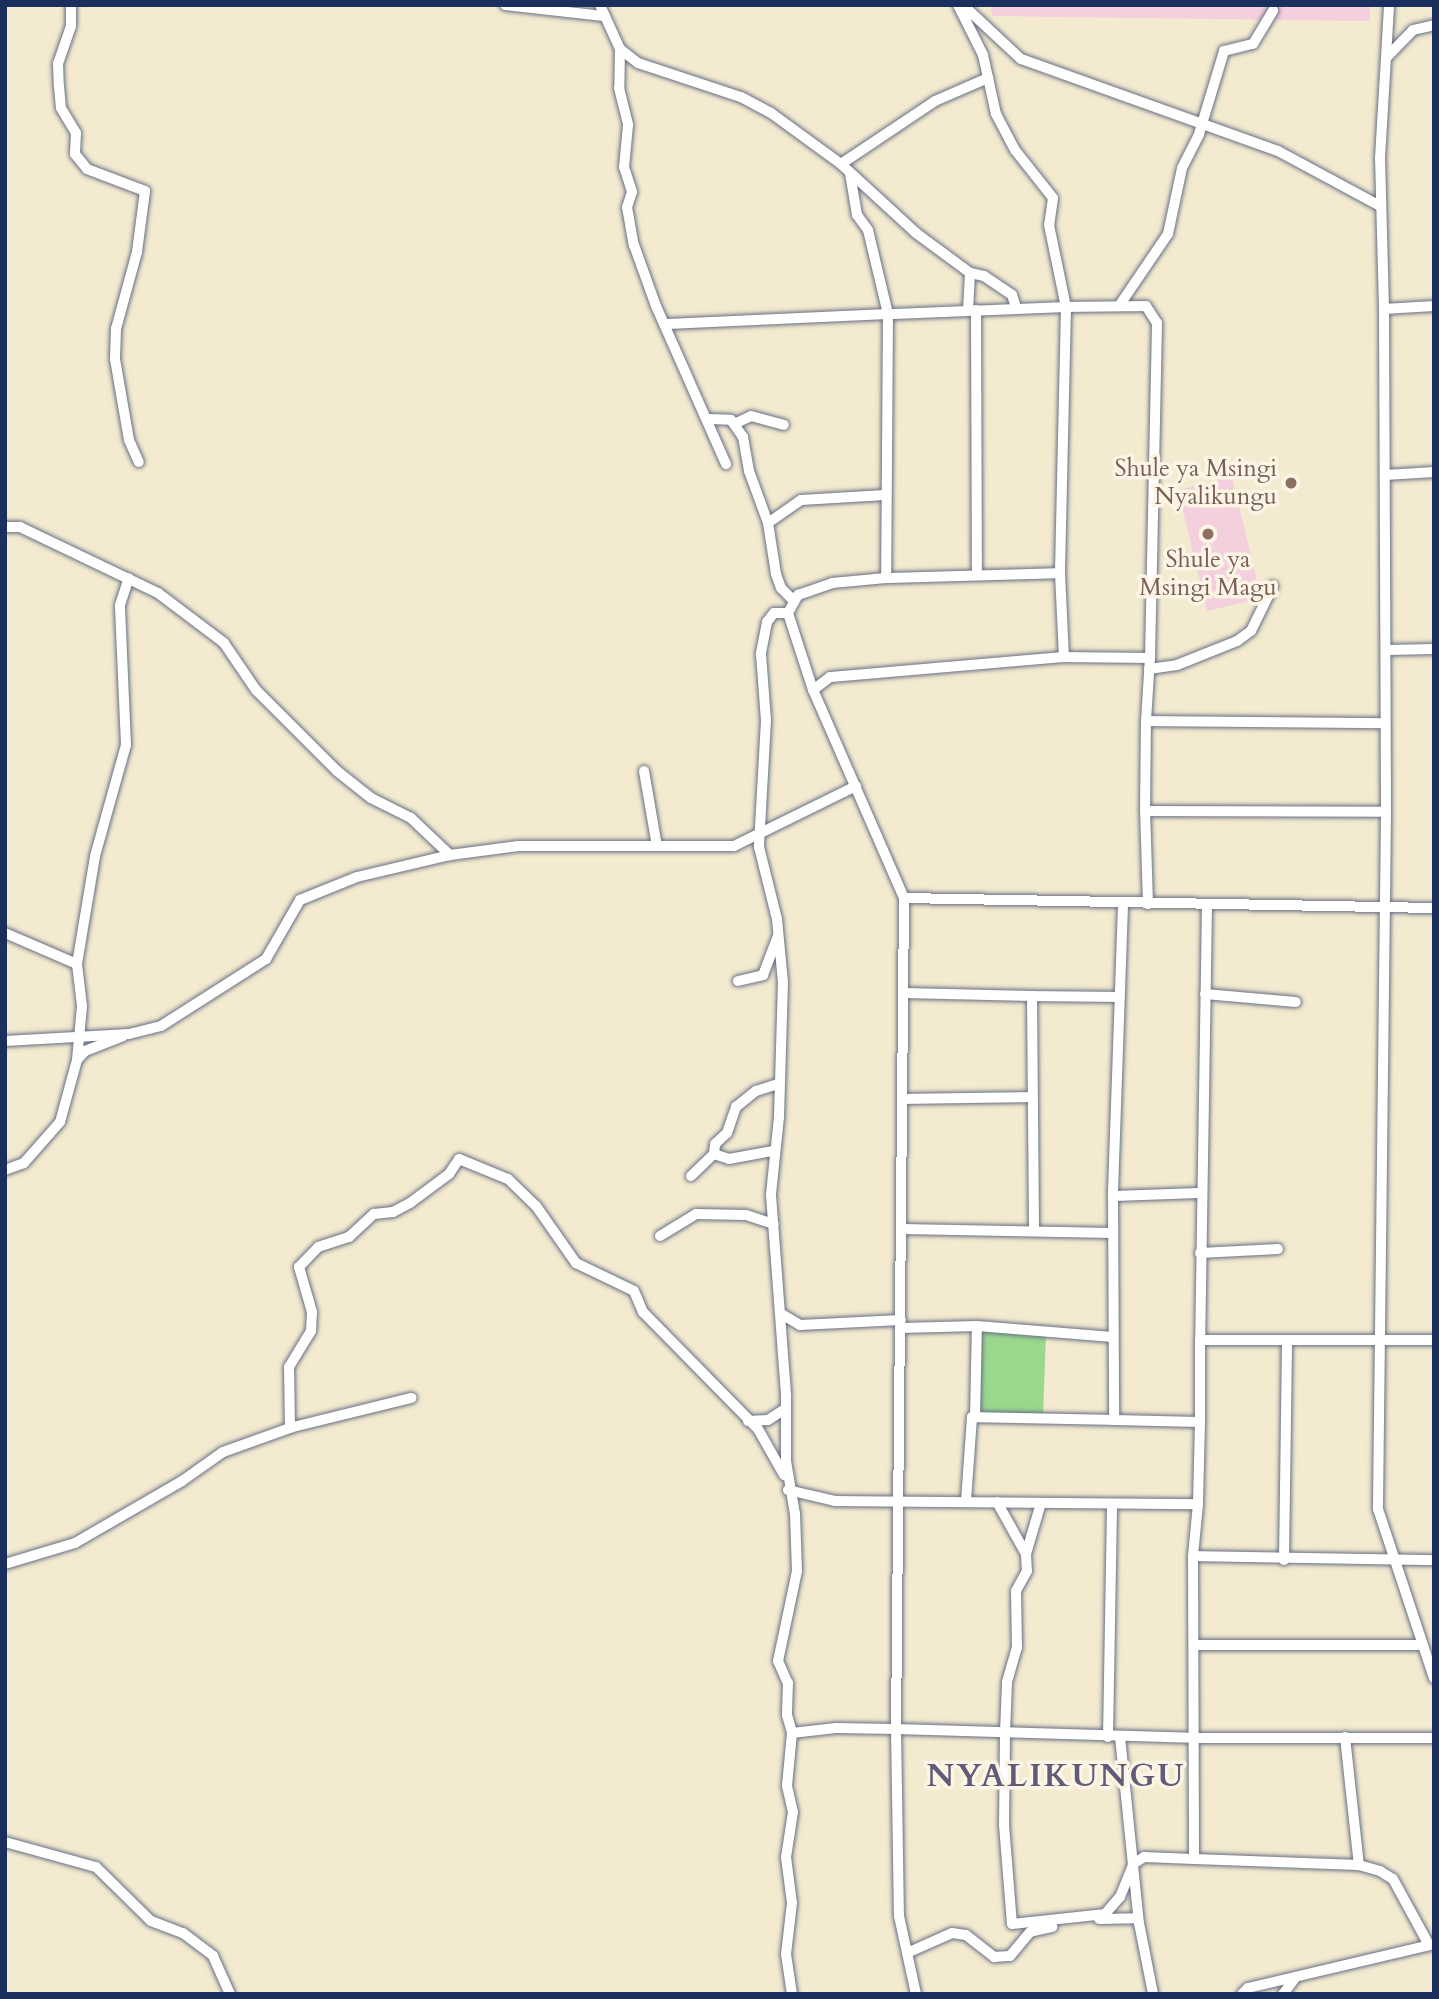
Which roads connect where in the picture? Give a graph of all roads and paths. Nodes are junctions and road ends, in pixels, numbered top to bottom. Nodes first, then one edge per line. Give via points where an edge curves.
1 (71, 5) edge
2 (505, 5) edge
3 (958, 5) edge
4 (963, 5) edge
5 (1389, 5) edge
6 (603, 9) edge
7 (1273, 11) dead end
8 (1434, 25) edge
9 (621, 49) junction
10 (1386, 58) junction
11 (988, 78) junction
12 (1200, 123) junction
13 (841, 164) junction
14 (850, 173) junction
15 (1380, 206) junction
16 (970, 273) junction
17 (1119, 306) junction
18 (1434, 306) edge
19 (1016, 307) junction
20 (1066, 307) junction
21 (972, 309) junction
22 (1384, 309) junction
23 (888, 314) junction
24 (667, 324) junction
25 (708, 419) junction
26 (734, 424) junction
27 (784, 425) dead end
28 (139, 462) dead end
29 (726, 464) dead end
30 (1434, 472) edge
31 (1385, 475) junction
32 (885, 495) junction
33 (768, 523) junction
34 (5, 527) edge
35 (1060, 573) junction
36 (977, 575) junction
37 (129, 578) junction
38 (886, 578) junction
39 (1273, 586) dead end
40 (794, 601) junction
41 (788, 613) junction
42 (1434, 649) edge
43 (1386, 650) junction
44 (1063, 657) junction
45 (1149, 663) junction
46 (813, 690) junction
47 (1146, 721) junction
48 (1385, 723) junction
49 (644, 771) dead end
50 (856, 786) junction
51 (1145, 811) junction
52 (1386, 812) junction
53 (759, 834) junction
54 (657, 846) junction
55 (450, 855) junction
56 (904, 898) junction
57 (1148, 904) junction
58 (1123, 905) junction
59 (1208, 906) junction
60 (1385, 908) junction
61 (1434, 908) edge
62 (5, 933) edge
63 (779, 935) junction
64 (77, 964) junction
65 (738, 981) dead end
66 (904, 993) junction
67 (1205, 995) junction
68 (1032, 996) junction
69 (1118, 997) junction
70 (1296, 1002) dead end
71 (129, 1034) junction
72 (84, 1037) junction
73 (5, 1041) edge
74 (78, 1060) junction
75 (778, 1084) junction
76 (1031, 1097) junction
77 (905, 1099) junction
78 (773, 1151) junction
79 (714, 1154) junction
80 (5, 1170) edge
81 (691, 1176) dead end
82 (1200, 1193) junction
83 (1113, 1196) junction
84 (774, 1224) junction
85 (903, 1229) junction
86 (1034, 1229) junction
87 (1112, 1233) junction
88 (660, 1236) dead end
89 (1278, 1249) dead end
90 (1200, 1253) junction
91 (780, 1313) junction
92 (901, 1324) junction
93 (800, 1325) junction
94 (977, 1326) junction
95 (1113, 1337) junction
96 (782, 1339) junction
97 (1383, 1339) junction
98 (1200, 1340) junction
99 (1434, 1340) edge
100 (1287, 1342) junction
101 (411, 1398) dead end
102 (785, 1409) junction
103 (975, 1418) junction
104 (1114, 1420) junction
105 (748, 1421) junction
106 (1200, 1422) junction
107 (289, 1428) junction
108 (788, 1485) junction
109 (898, 1501) junction
110 (967, 1501) junction
111 (997, 1502) junction
112 (1041, 1503) junction
113 (1198, 1504) junction
114 (1112, 1505) junction
115 (1026, 1554) junction
116 (1193, 1556) junction
117 (1284, 1560) junction
118 (1434, 1560) edge
119 (1396, 1562) junction
120 (5, 1564) edge
121 (1194, 1645) junction
122 (1420, 1645) junction
123 (1434, 1678) edge
124 (896, 1730) junction
125 (1005, 1732) junction
126 (792, 1733) junction
127 (1114, 1737) junction
128 (1345, 1737) junction
129 (1192, 1738) junction
130 (1434, 1738) edge
131 (5, 1842) edge
132 (1194, 1859) junction
133 (1133, 1864) junction
134 (1359, 1865) junction
135 (1138, 1918) junction
136 (1431, 1944) edge
137 (907, 1953) junction
138 (1296, 1976) junction
139 (230, 1994) edge
140 (792, 1994) edge
141 (916, 1994) edge
142 (1153, 1994) edge
143 (1242, 1994) edge
144 (1283, 1994) edge

1 - 28 street via 71,26 58,63 61,108 76,133 75,154 87,169 145,191 137,251 116,329 115,359 129,440
2 - 6 street
3 - 11 street via 983,55
4 - 12 street via 1021,59
5 - 10 street
6 - 9 street
7 - 12 street via 1253,44 1224,51
8 - 10 street via 1413,30
9 - 13 street via 638,63 741,97
9 - 24 street via 619,88 628,125 624,167 632,192 629,220 656,306
10 - 15 street
11 - 13 street via 935,101
11 - 20 street via 1003,126 1053,198 1049,225
12 - 15 street via 1278,151
12 - 17 street via 1182,168 1168,234
13 - 14 street
14 - 16 street via 916,233
14 - 23 street via 857,215 868,230
15 - 22 street
16 - 19 street via 984,276 1012,295
16 - 21 street
17 - 20 street
17 - 45 street via 1146,306 1157,323
18 - 22 street
19 - 20 street
19 - 21 street
20 - 35 street
21 - 23 street
21 - 36 street
22 - 31 street
23 - 24 street
23 - 32 street
24 - 25 street
25 - 26 street
25 - 29 street
26 - 27 street via 751,416
26 - 33 street via 744,437 749,471
30 - 31 street
31 - 43 street
32 - 33 street via 801,500
32 - 38 street
33 - 40 street via 776,573
34 - 37 street via 20,527
35 - 36 street
35 - 44 street
36 - 38 street
37 - 55 street via 158,593 224,643 256,690 337,772 371,798 411,818
37 - 64 street via 120,605 126,745 95,856
38 - 40 street via 832,583 798,595
39 - 45 street via 1251,631 1237,640 1177,665
40 - 41 street
41 - 46 street
41 - 53 street via 774,612 767,622 761,654 766,720
42 - 43 street
43 - 48 street
44 - 45 street
44 - 46 street via 830,677
45 - 47 street
46 - 50 street
47 - 48 street
47 - 51 street
48 - 52 street
49 - 54 street
50 - 53 street
50 - 56 street
51 - 52 street
51 - 57 street
52 - 60 street
53 - 54 street via 734,846
53 - 63 street via 761,869
54 - 55 street via 518,846
55 - 71 street via 357,877 300,900 266,959 161,1026
56 - 58 street
56 - 66 street
57 - 58 street
57 - 59 street
58 - 69 street
59 - 60 street
59 - 67 street
60 - 61 street
60 - 97 street
62 - 64 street
63 - 65 street via 763,975
63 - 75 street via 783,982
64 - 72 street
66 - 68 street
66 - 77 street
67 - 70 street
67 - 82 street
68 - 69 street
68 - 76 street
69 - 83 street
71 - 72 street
71 - 74 street via 85,1051
72 - 73 street
72 - 74 street
74 - 80 street via 60,1122 24,1163
75 - 78 street
75 - 79 street via 756,1091 736,1107
76 - 77 street
76 - 86 street
77 - 85 street
78 - 79 street via 729,1159
78 - 84 street
79 - 81 street
82 - 83 street
82 - 90 street
83 - 87 street
84 - 88 street via 746,1215 696,1213
84 - 91 street
85 - 86 street
85 - 92 street
86 - 87 street
87 - 95 street
89 - 90 street
90 - 98 street
91 - 93 street
91 - 96 street
92 - 93 street
92 - 94 street
92 - 109 street
93 - 96 street
94 - 95 street
94 - 103 street
95 - 104 street
96 - 102 street
97 - 99 street
97 - 100 street
97 - 119 street via 1378,1509
98 - 100 street
98 - 106 street
100 - 117 street
101 - 107 street
102 - 105 street via 768,1420
102 - 108 street
103 - 104 street
103 - 110 street
104 - 106 street
105 - 107 street via 643,1312 634,1291 576,1263 536,1206 508,1179 459,1159 449,1174 410,1203 393,1212 374,1214 349,1237 318,1247 299,1267 312,1312 311,1331 289,1367
105 - 108 street via 758,1429
106 - 113 street
107 - 120 street via 223,1451 182,1481 75,1543
108 - 109 street via 835,1501
108 - 126 street via 795,1514 797,1571 778,1661 788,1684 787,1715
109 - 110 street
109 - 124 street
110 - 111 street
111 - 112 street
111 - 115 street
112 - 114 street
112 - 115 street
113 - 114 street
113 - 116 street
114 - 127 street
115 - 125 street via 1027,1571 1016,1591 1017,1647 1007,1683
116 - 117 street
116 - 121 street
117 - 119 street
118 - 119 street
119 - 122 street
121 - 122 street
121 - 129 street
122 - 123 street
124 - 125 street
124 - 126 street via 836,1728
124 - 137 street via 899,1916
125 - 127 street
125 - 133 street via 1004,1818 1012,1924 1105,1914 1120,1897
126 - 140 street via 787,1786 793,1812 786,1857 792,1903 786,1954
127 - 129 street
127 - 133 street
128 - 129 street
128 - 130 street
128 - 134 street
129 - 132 street
131 - 139 street via 96,1867 151,1921 183,1933 213,1956
132 - 133 street via 1144,1857
132 - 134 street
133 - 135 street
134 - 136 street via 1393,1879
135 - 137 street via 1099,1919 1030,1932 1010,1956 994,1957 966,1935 953,1933
135 - 142 street
136 - 138 street
137 - 141 street
138 - 143 street via 1248,1988
138 - 144 street

